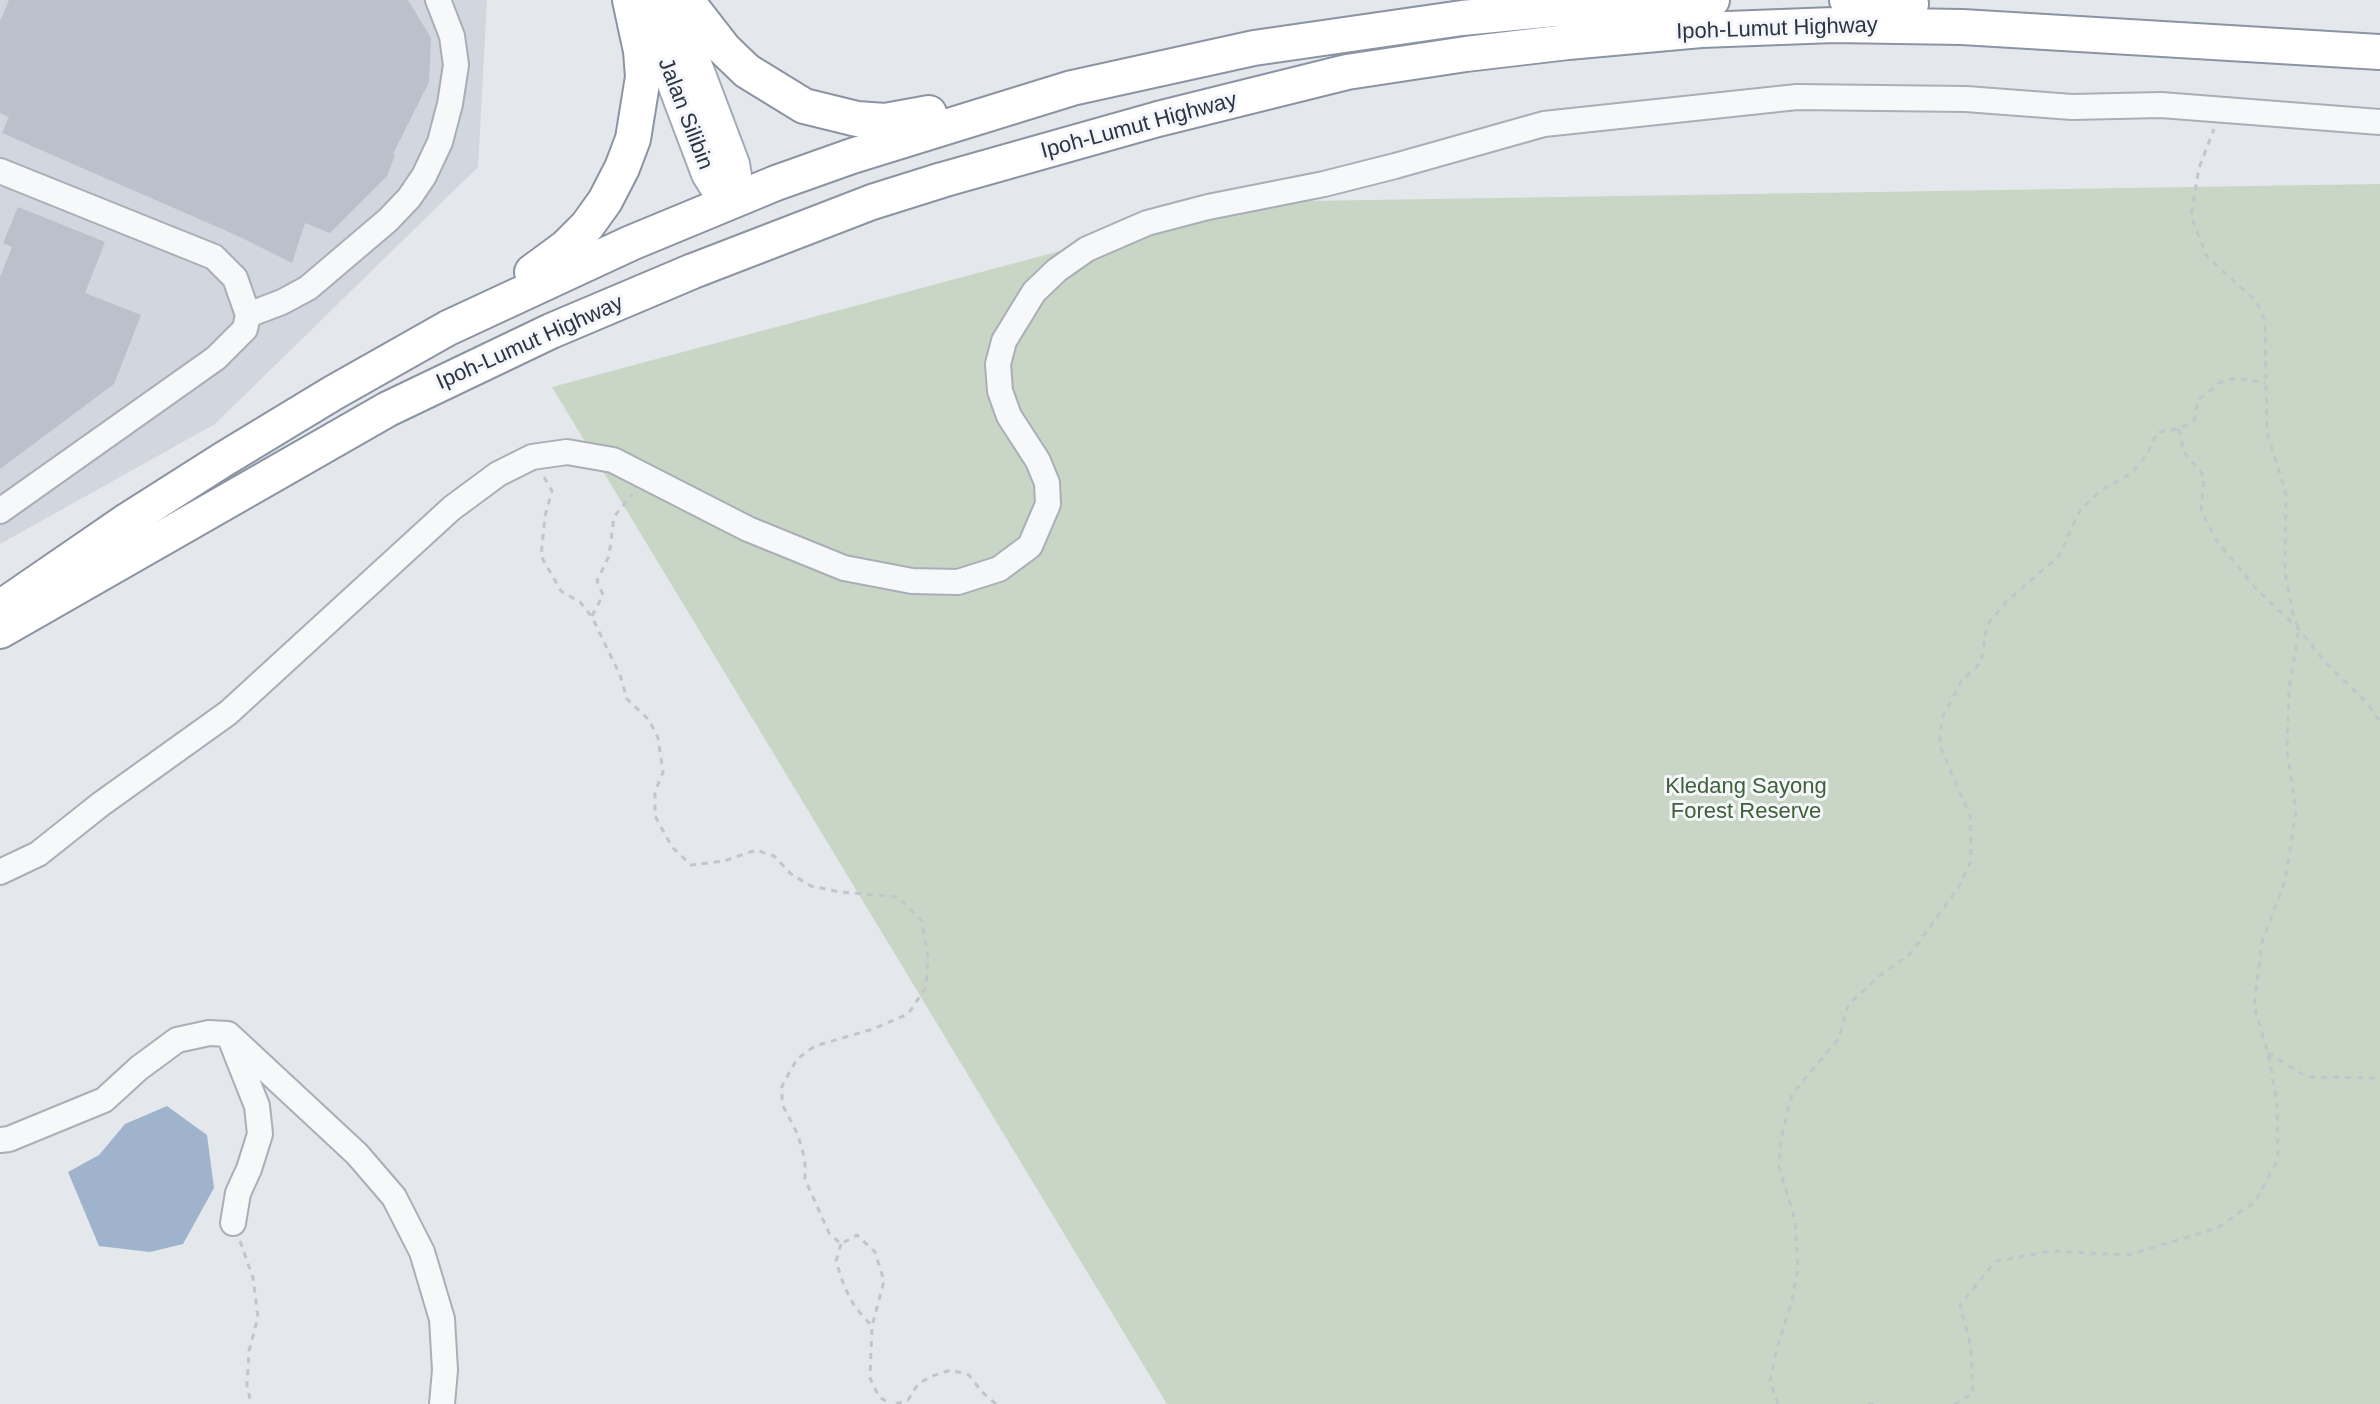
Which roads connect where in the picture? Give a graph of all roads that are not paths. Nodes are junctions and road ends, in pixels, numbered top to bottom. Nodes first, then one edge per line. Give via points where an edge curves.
1 (438, 0) edge
2 (630, 0) edge
3 (641, 0) edge
4 (672, 0) edge
5 (686, 0) edge
6 (1712, 0) edge
7 (1847, 0) edge
8 (2380, 40) edge
9 (2380, 52) edge
10 (1347, 72) junction
11 (1072, 88) junction
12 (2380, 122) edge
13 (0, 171) edge
14 (733, 201) junction
15 (248, 315) junction
16 (448, 328) junction
17 (388, 409) junction
18 (0, 511) edge
19 (0, 608) edge
20 (0, 631) edge
21 (0, 872) edge
22 (228, 1034) junction
23 (0, 1140) edge
24 (233, 1223) road end
25 (442, 1404) edge

1 - 15 street via 456,65 443,129 424,176 388,220 328,273 282,302
2 - 16 highway via 641,51 640,109 622,168 605,201 566,247
3 - 14 main road, Jalan Silibin via 707,174
4 - 14 main road, Jalan Silibin via 734,164 738,188
5 - 11 highway via 747,71 804,106 830,113 885,121
6 - 11 highway, Ipoh-Lumut Highway via 1565,8 1342,34
7 - 8 highway, Ipoh-Lumut Highway
9 - 10 highway, Ipoh-Lumut Highway via 1834,25 1568,42
10 - 14 highway via 1097,115 771,214
10 - 17 highway, Ipoh-Lumut Highway via 1158,119 872,202 577,320
11 - 14 highway, Ipoh-Lumut Highway via 867,151
12 - 21 street via 2161,105 2072,107 1855,96 1721,103 1544,124 1381,170 1208,207 1123,232 1087,249 1049,277 1004,341 998,364 1000,391 1009,416 1038,461 1048,504 1030,546 999,569 958,582 912,581 844,568 748,529 613,460 567,452 532,457 452,508 228,713 38,854
13 - 15 street via 214,257 235,278
14 - 16 highway, Ipoh-Lumut Highway
14 - 17 highway via 720,230 698,248 490,343
15 - 18 street via 245,329 216,358
16 - 19 highway, Ipoh-Lumut Highway via 224,459
17 - 20 highway, Ipoh-Lumut Highway
22 - 23 street via 177,1040 104,1100
22 - 24 street via 257,1106 260,1134
22 - 25 street via 357,1154 394,1197 422,1252 442,1319

